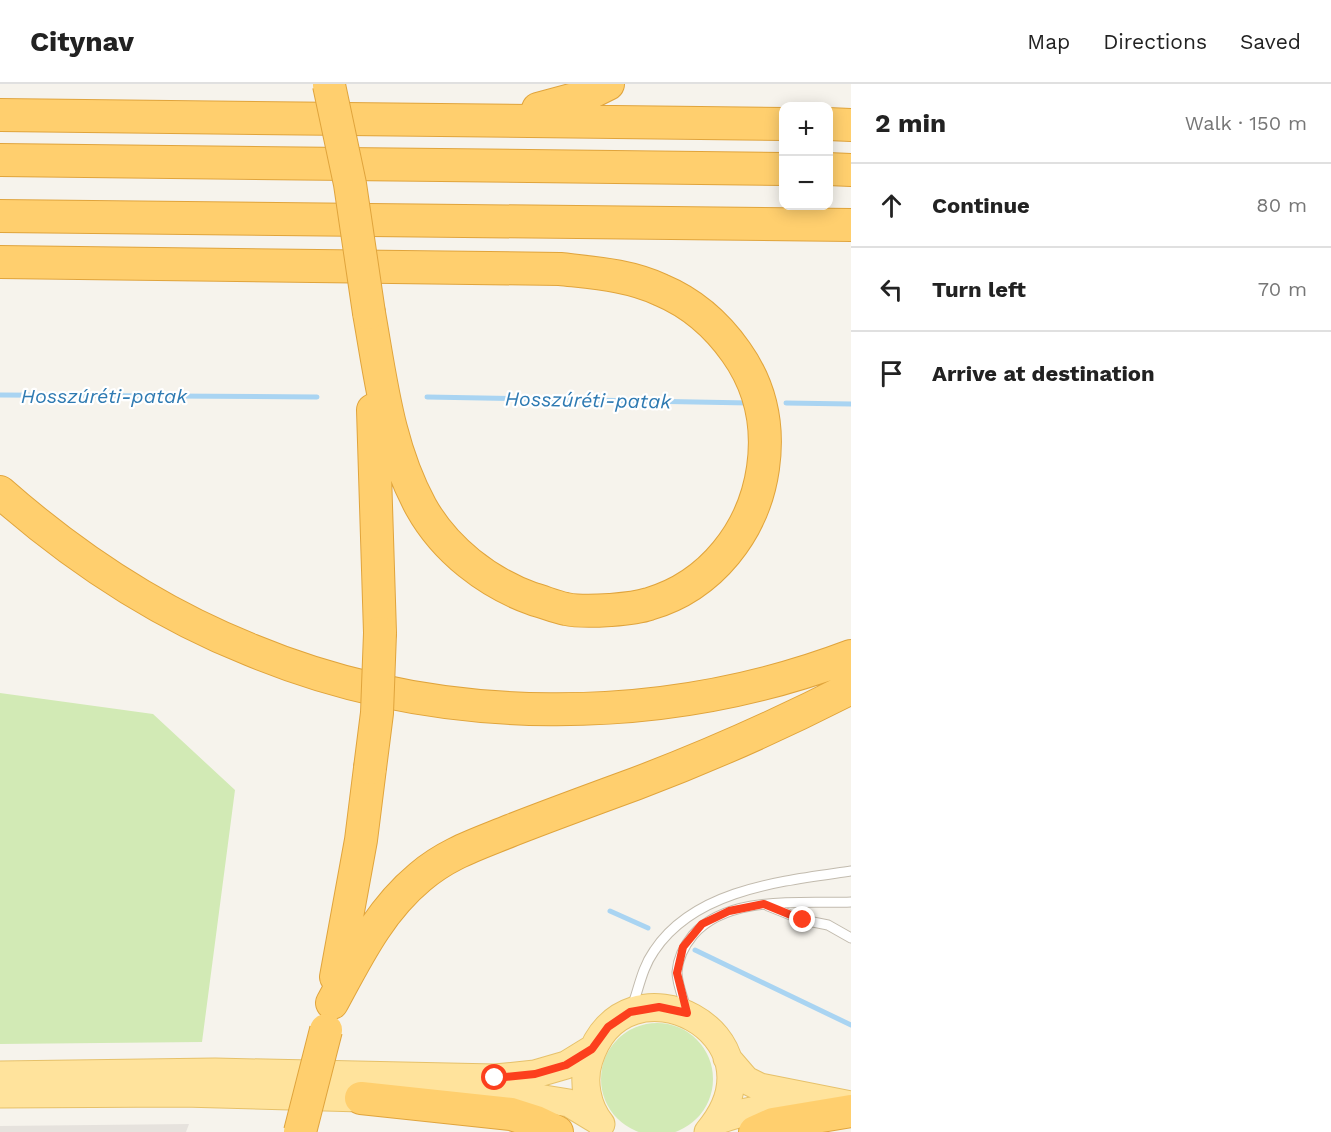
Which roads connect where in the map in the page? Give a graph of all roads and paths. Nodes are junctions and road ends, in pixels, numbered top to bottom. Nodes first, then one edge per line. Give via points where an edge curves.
1 (329, 84) edge
2 (608, 84) edge
3 (0, 105) edge
4 (0, 115) edge
5 (85, 116) junction
6 (491, 119) junction
7 (779, 124) edge
8 (833, 124) edge
9 (851, 125) edge
10 (0, 160) edge
11 (779, 169) edge
12 (833, 169) edge
13 (851, 170) edge
14 (0, 216) edge
15 (851, 225) edge
16 (0, 262) edge
17 (369, 313) junction
18 (0, 492) edge
19 (851, 656) edge
20 (851, 688) edge
21 (851, 871) edge
22 (851, 902) edge
23 (764, 904) junction
24 (851, 938) edge
25 (630, 1012) junction
26 (687, 1013) junction
27 (329, 1016) junction
28 (592, 1049) junction
29 (728, 1058) junction
30 (0, 1076) edge
31 (0, 1094) edge
32 (361, 1098) junction
33 (851, 1108) edge
34 (602, 1126) edge
35 (714, 1126) edge
36 (300, 1132) edge
37 (557, 1132) edge
38 (755, 1132) edge

1 - 17 highway, bridge via 350,184
2 - 6 highway via 564,104
3 - 5 highway
4 - 5 highway
5 - 6 highway
6 - 7 highway
8 - 9 highway
10 - 11 highway
12 - 13 highway
14 - 15 highway
16 - 17 highway via 560,269 614,275 662,290 708,318 728,340 760,399 766,438 759,486 745,526 709,571 669,597 648,605 596,611 566,609 513,592 471,565 438,532 422,509 388,423
17 - 27 highway, bridge via 380,633 377,713 361,840
18 - 19 highway via 83,559 142,597 204,628 251,651 321,674 410,696 454,704 537,709 639,705 751,687
20 - 27 highway via 746,740 452,854 395,900 372,930
21 - 25 lane via 790,880 706,905 676,926 654,951
22 - 23 lane
23 - 24 lane via 803,920 828,925
23 - 26 lane via 729,911 702,924 683,947 677,973
25 - 26 main road via 659,1007
25 - 28 main road via 608,1027
26 - 29 main road via 712,1031
27 - 36 highway, bridge
28 - 30 main road via 566,1065 535,1074 495,1078 215,1072
28 - 34 main road via 585,1085 589,1103
29 - 33 main road via 746,1080 760,1087
29 - 35 main road via 730,1090
31 - 32 main road via 183,1093
32 - 34 main road via 447,1094 532,1097 569,1103
32 - 37 highway via 510,1114
33 - 35 main road via 766,1108 744,1111
33 - 38 highway via 773,1124

